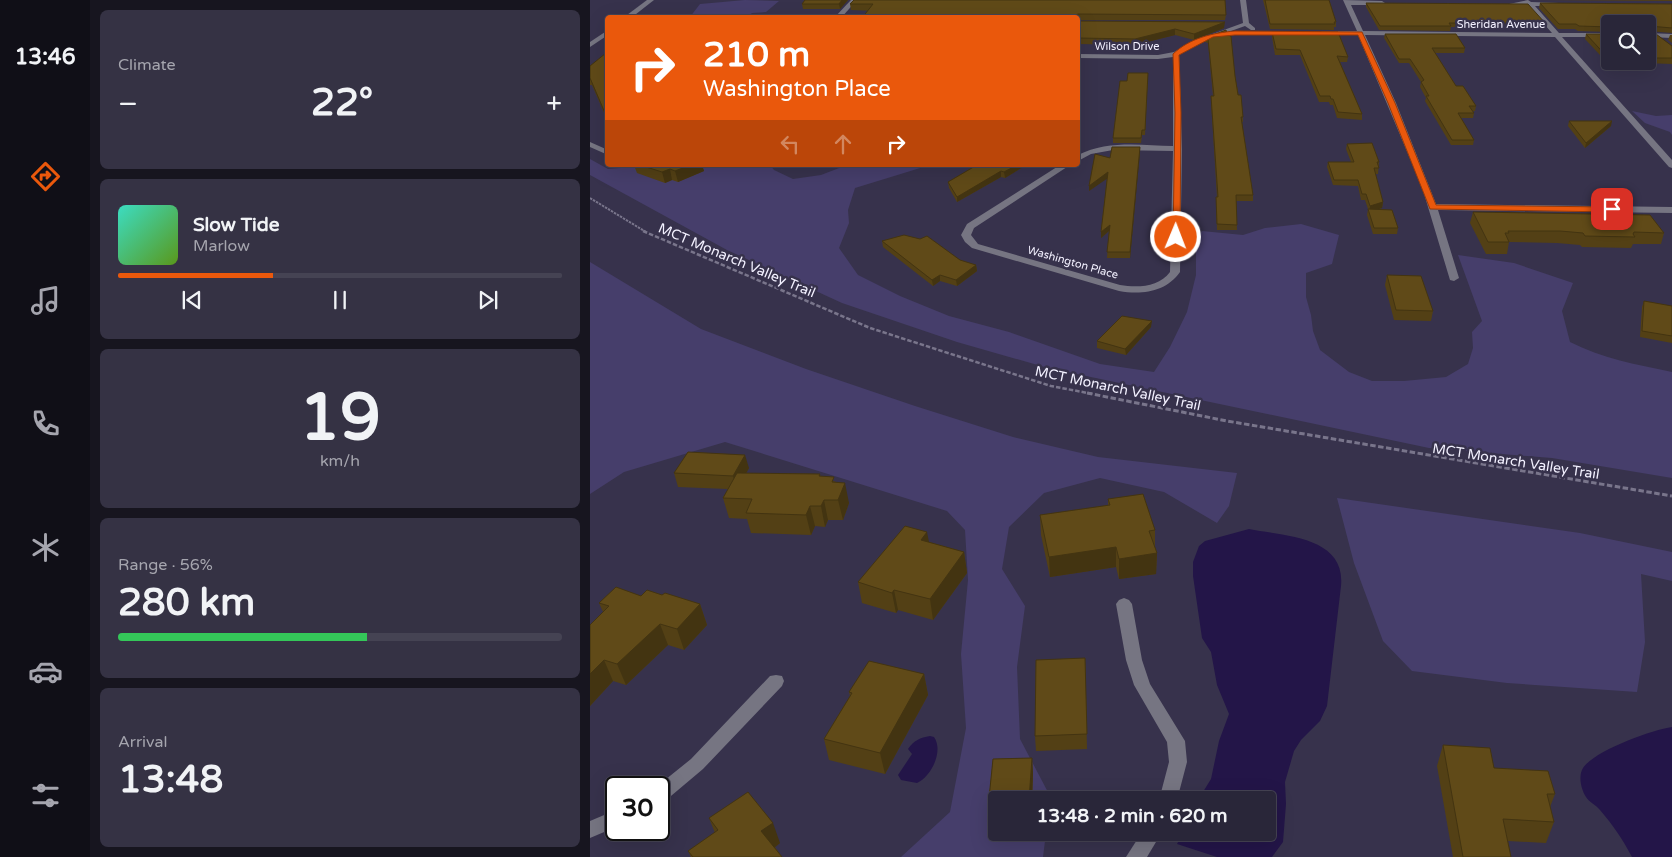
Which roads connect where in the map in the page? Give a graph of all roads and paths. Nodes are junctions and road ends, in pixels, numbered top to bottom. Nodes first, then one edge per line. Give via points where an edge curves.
1 (651, 0) edge
2 (854, 0) edge
3 (1243, 0) edge
4 (1346, 2) edge
5 (1528, 2) edge
6 (1385, 3) edge
7 (1501, 4) edge
8 (1569, 4) edge
9 (630, 15) edge
10 (840, 15) edge
11 (1218, 24) edge
12 (1246, 24) junction
13 (1258, 33) junction
14 (1295, 33) edge
15 (1314, 33) edge
16 (1360, 33) junction
17 (605, 34) edge
18 (1212, 35) junction
19 (1558, 35) junction
20 (1601, 35) edge
21 (1656, 35) joint
22 (1672, 36) edge
23 (1667, 44) edge
24 (590, 45) edge
25 (1176, 54) junction
26 (1080, 56) edge
27 (590, 144) edge
28 (1178, 149) junction
29 (605, 152) edge
30 (1080, 157) edge
31 (1672, 164) edge
32 (1063, 167) edge
33 (590, 198) edge
34 (1433, 207) junction
35 (1672, 210) edge
36 (1454, 278) dead end
37 (1672, 496) edge
38 (1124, 604) dead end
39 (776, 681) dead end
40 (670, 786) edge
41 (1170, 791) edge
42 (605, 823) edge
43 (590, 830) edge
44 (1147, 841) edge
45 (1136, 857) edge

1 - 9 street
2 - 10 street
3 - 12 street
4 - 6 street
4 - 16 street
5 - 7 street
5 - 8 street
5 - 19 street
11 - 12 street
12 - 13 street
12 - 18 street
13 - 14 street
13 - 18 street
15 - 16 street, Sheridan Avenue
16 - 19 street, Sheridan Avenue
16 - 34 street
17 - 24 street
18 - 25 street
19 - 20 street, Sheridan Avenue
19 - 31 street
21 - 22 street
21 - 23 street
25 - 26 street, Wilson Drive via 1158,57
25 - 28 street, Washington Place
27 - 29 street
28 - 30 street via 1105,148 1088,151
28 - 32 street, Washington Place via 1175,272 1159,286 1146,289 1119,288 974,246 968,240 966,234 970,226
33 - 37 path, MCT Monarch Valley Trail via 637,228 870,328 1051,386 1227,421
34 - 35 street
34 - 36 street
38 - 41 street via 1142,685 1176,741 1178,762
39 - 40 street via 697,764
42 - 43 street
44 - 45 street

